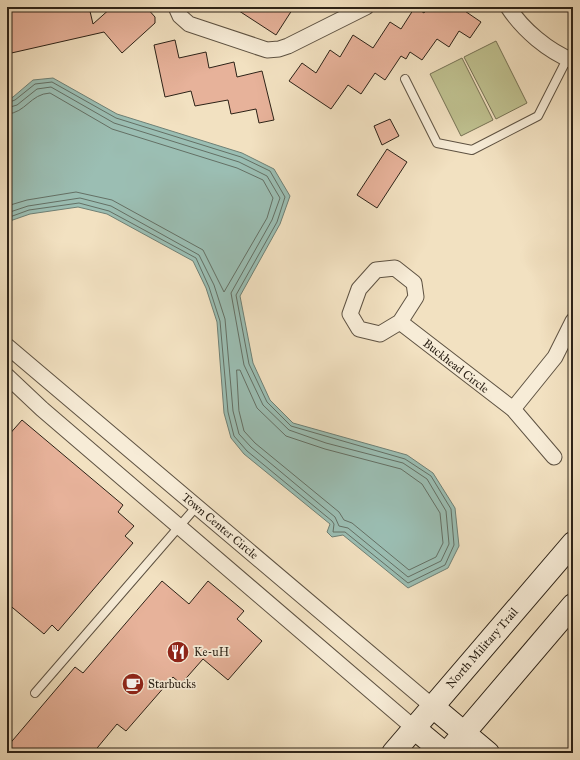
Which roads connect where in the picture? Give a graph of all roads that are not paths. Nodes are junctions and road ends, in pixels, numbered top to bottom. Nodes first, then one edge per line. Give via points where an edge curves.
1 (176, 7) edge
2 (366, 7) edge
3 (508, 7) edge
4 (570, 60) edge
5 (405, 80) dead end
6 (573, 321) edge
7 (400, 322) junction
8 (7, 346) edge
9 (7, 376) edge
10 (513, 409) junction
11 (554, 457) dead end
12 (197, 506) junction
13 (180, 526) junction
14 (573, 543) edge
15 (573, 605) edge
16 (35, 693) dead end
17 (432, 706) junction
18 (414, 728) junction
19 (465, 733) junction
20 (393, 753) edge
21 (444, 753) edge
22 (447, 753) edge
23 (488, 753) edge

1 - 2 street via 180,16 189,24 267,50 279,50
3 - 4 street via 527,30 546,46
4 - 5 lane via 538,116 472,150 437,143
6 - 10 street via 554,357
7 - 7 street via 416,297 414,283 395,268 376,270 360,289 350,314 359,329 380,334
7 - 10 street, Buckhead Circle
8 - 12 street, Town Center Circle
9 - 13 street via 42,409
10 - 11 street, Buckhead Circle
12 - 13 lane
12 - 17 street, Town Center Circle
13 - 16 lane
13 - 18 street
14 - 17 main road, North Military Trail
15 - 19 main road
17 - 18 main road, North Military Trail
17 - 19 main road
18 - 20 main road, North Military Trail
18 - 21 main road
19 - 22 main road
19 - 23 main road

